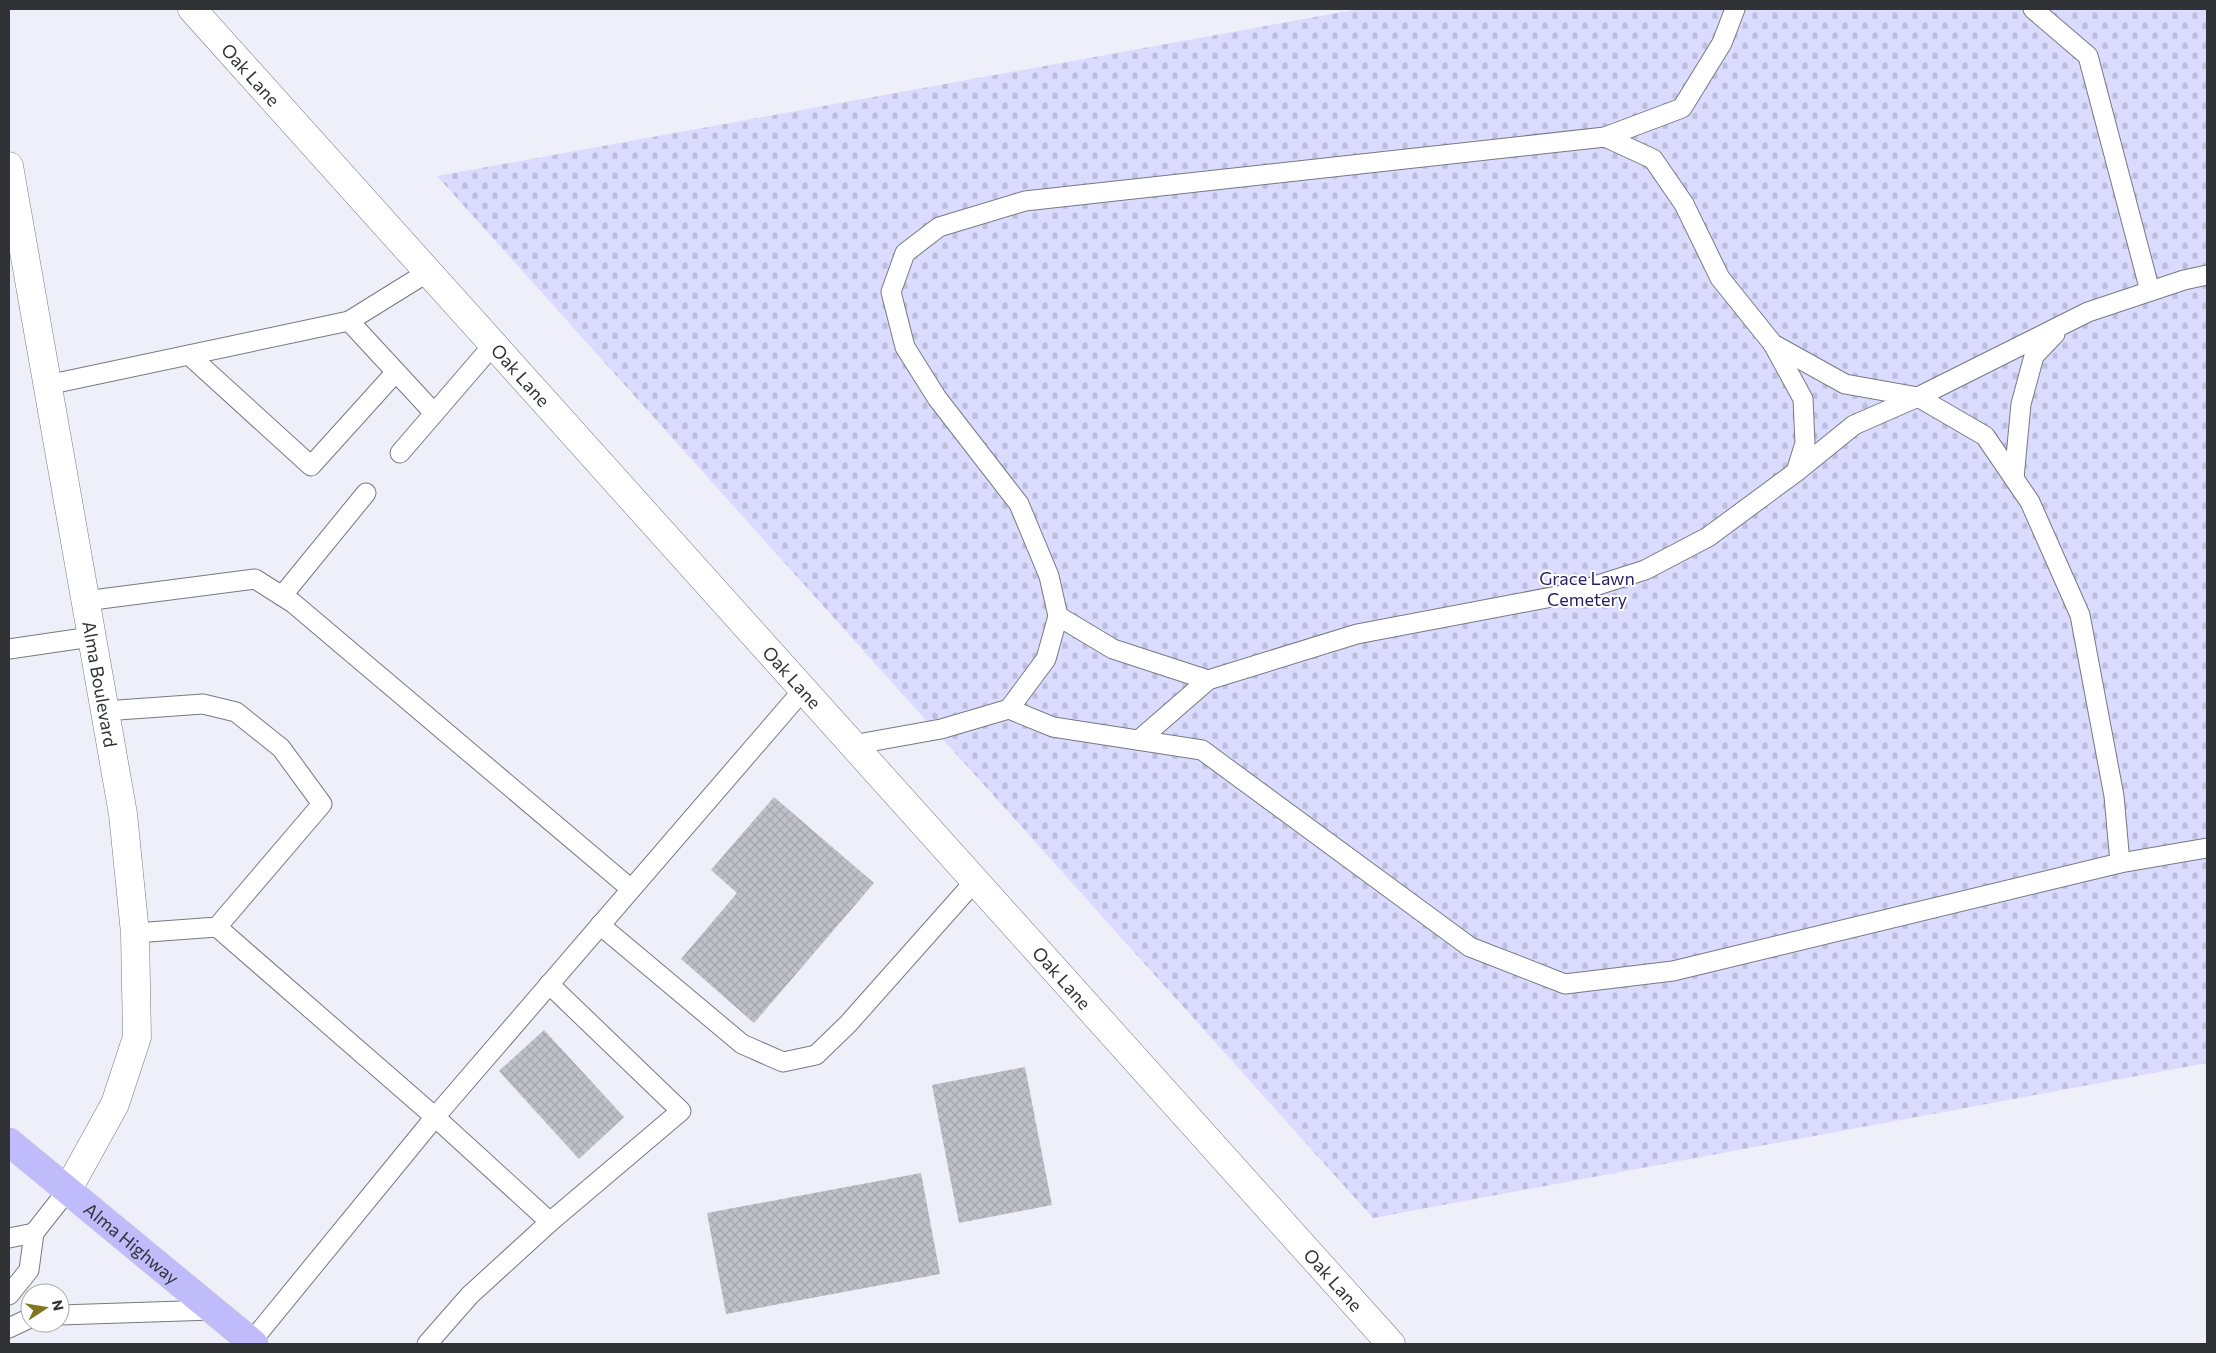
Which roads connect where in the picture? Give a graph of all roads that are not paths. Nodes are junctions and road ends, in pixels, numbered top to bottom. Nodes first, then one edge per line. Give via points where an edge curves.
1 (192, 9) edge
2 (1735, 9) edge
3 (2033, 9) edge
4 (1604, 136) junction
5 (10, 182) edge
6 (428, 272) junction
7 (2207, 275) edge
8 (2150, 291) junction
9 (348, 321) junction
10 (2064, 324) junction
11 (1773, 344) junction
12 (493, 345) junction
13 (189, 355) junction
14 (395, 373) junction
15 (47, 385) junction
16 (1918, 397) junction
17 (434, 413) junction
18 (400, 453) dead end
19 (1796, 472) junction
20 (2014, 478) junction
21 (366, 493) dead end
22 (282, 596) junction
23 (85, 602) junction
24 (1058, 616) junction
25 (91, 637) junction
26 (9, 649) edge
27 (1208, 680) junction
28 (803, 690) junction
29 (1009, 709) junction
30 (104, 711) junction
31 (1139, 740) junction
32 (852, 745) junction
33 (2207, 848) edge
34 (2120, 863) junction
35 (975, 881) junction
36 (631, 889) junction
37 (600, 925) junction
38 (218, 927) junction
39 (135, 933) junction
40 (549, 984) junction
41 (435, 1117) junction
42 (9, 1142) edge
43 (67, 1191) junction
44 (550, 1222) junction
45 (34, 1232) junction
46 (9, 1238) edge
47 (9, 1295) edge
48 (213, 1310) junction
49 (70, 1315) edge
50 (253, 1343) edge
51 (427, 1344) edge
52 (1391, 1344) edge

1 - 6 street, Oak Lane
2 - 4 lane via 1722,43 1682,108
3 - 8 lane via 2088,56
4 - 11 lane via 1653,159 1684,204 1720,278
4 - 24 lane via 1025,201 939,227 905,253 891,292 905,347 937,398 1019,504 1049,576
5 - 15 street, Alma Boulevard
6 - 9 lane
6 - 12 street, Oak Lane
7 - 8 lane
8 - 10 lane via 2088,312
9 - 13 lane
9 - 14 lane
10 - 16 lane
10 - 20 lane via 2034,356 2021,404
11 - 16 lane via 1845,384
11 - 19 lane via 1803,399 1805,443
12 - 17 lane
12 - 28 street, Oak Lane
13 - 14 lane via 311,466
13 - 15 lane
14 - 17 lane
15 - 23 street, Alma Boulevard
16 - 19 lane via 1854,426
16 - 20 lane via 1985,436
17 - 18 lane
19 - 27 lane via 1708,537 1645,570 1573,593 1357,634
20 - 34 lane via 2030,502 2080,615 2114,796
21 - 22 lane
22 - 23 lane via 255,579
22 - 36 lane
23 - 25 street, Alma Boulevard
24 - 27 lane via 1113,649
24 - 29 lane via 1046,660
25 - 26 lane
25 - 30 street, Alma Boulevard
27 - 31 lane
28 - 32 street, Oak Lane
28 - 36 lane
29 - 31 lane via 1053,727
29 - 32 lane via 941,729
30 - 38 lane via 203,704 236,712 281,748 322,804
30 - 39 street, Alma Boulevard via 123,814
31 - 34 lane via 1202,750 1470,947 1565,984 1673,971
32 - 35 street, Oak Lane
33 - 34 lane
35 - 37 lane via 848,1024 816,1055 783,1062 742,1044
35 - 52 street, Oak Lane
36 - 37 lane
37 - 40 lane
38 - 39 lane
38 - 41 lane
39 - 43 street, Alma Boulevard via 137,1037 116,1104
40 - 41 lane
40 - 44 lane via 681,1111
41 - 44 lane
41 - 50 lane
42 - 43 main road, Alma Highway
43 - 45 lane
43 - 48 main road, Alma Highway
44 - 51 lane via 470,1295
45 - 46 lane
45 - 47 lane via 29,1270
48 - 49 lane
48 - 50 main road, Alma Highway

